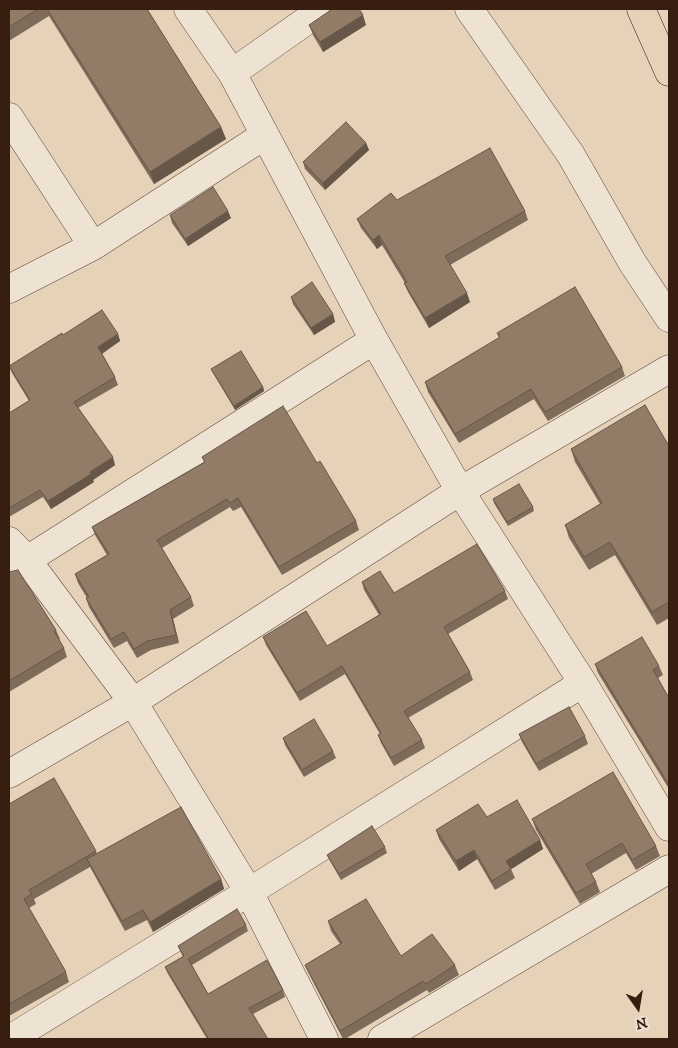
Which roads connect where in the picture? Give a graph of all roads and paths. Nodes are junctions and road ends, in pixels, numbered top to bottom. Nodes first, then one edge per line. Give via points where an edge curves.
1 (188, 9) edge
2 (323, 9) edge
3 (469, 9) edge
4 (641, 9) edge
5 (669, 72) edge
6 (232, 73) junction
7 (9, 118) edge
8 (265, 135) junction
9 (93, 246) junction
10 (9, 288) edge
11 (669, 318) edge
12 (374, 340) junction
13 (669, 369) edge
14 (460, 491) junction
15 (15, 556) edge
16 (583, 683) junction
17 (133, 702) junction
18 (9, 774) edge
19 (669, 827) edge
20 (669, 869) edge
21 (249, 892) junction
22 (10, 1039) edge
23 (324, 1039) edge
24 (382, 1039) edge

1 - 6 street
2 - 6 street
3 - 11 street via 571,155 632,262
4 - 5 main road
6 - 8 street
7 - 9 street
8 - 9 street
8 - 12 street
9 - 10 street
12 - 14 street
12 - 15 street
13 - 14 street
14 - 16 street
14 - 17 street
15 - 17 street
16 - 19 street
16 - 21 street
17 - 18 street
17 - 21 street
20 - 24 street
21 - 22 street
21 - 23 street

